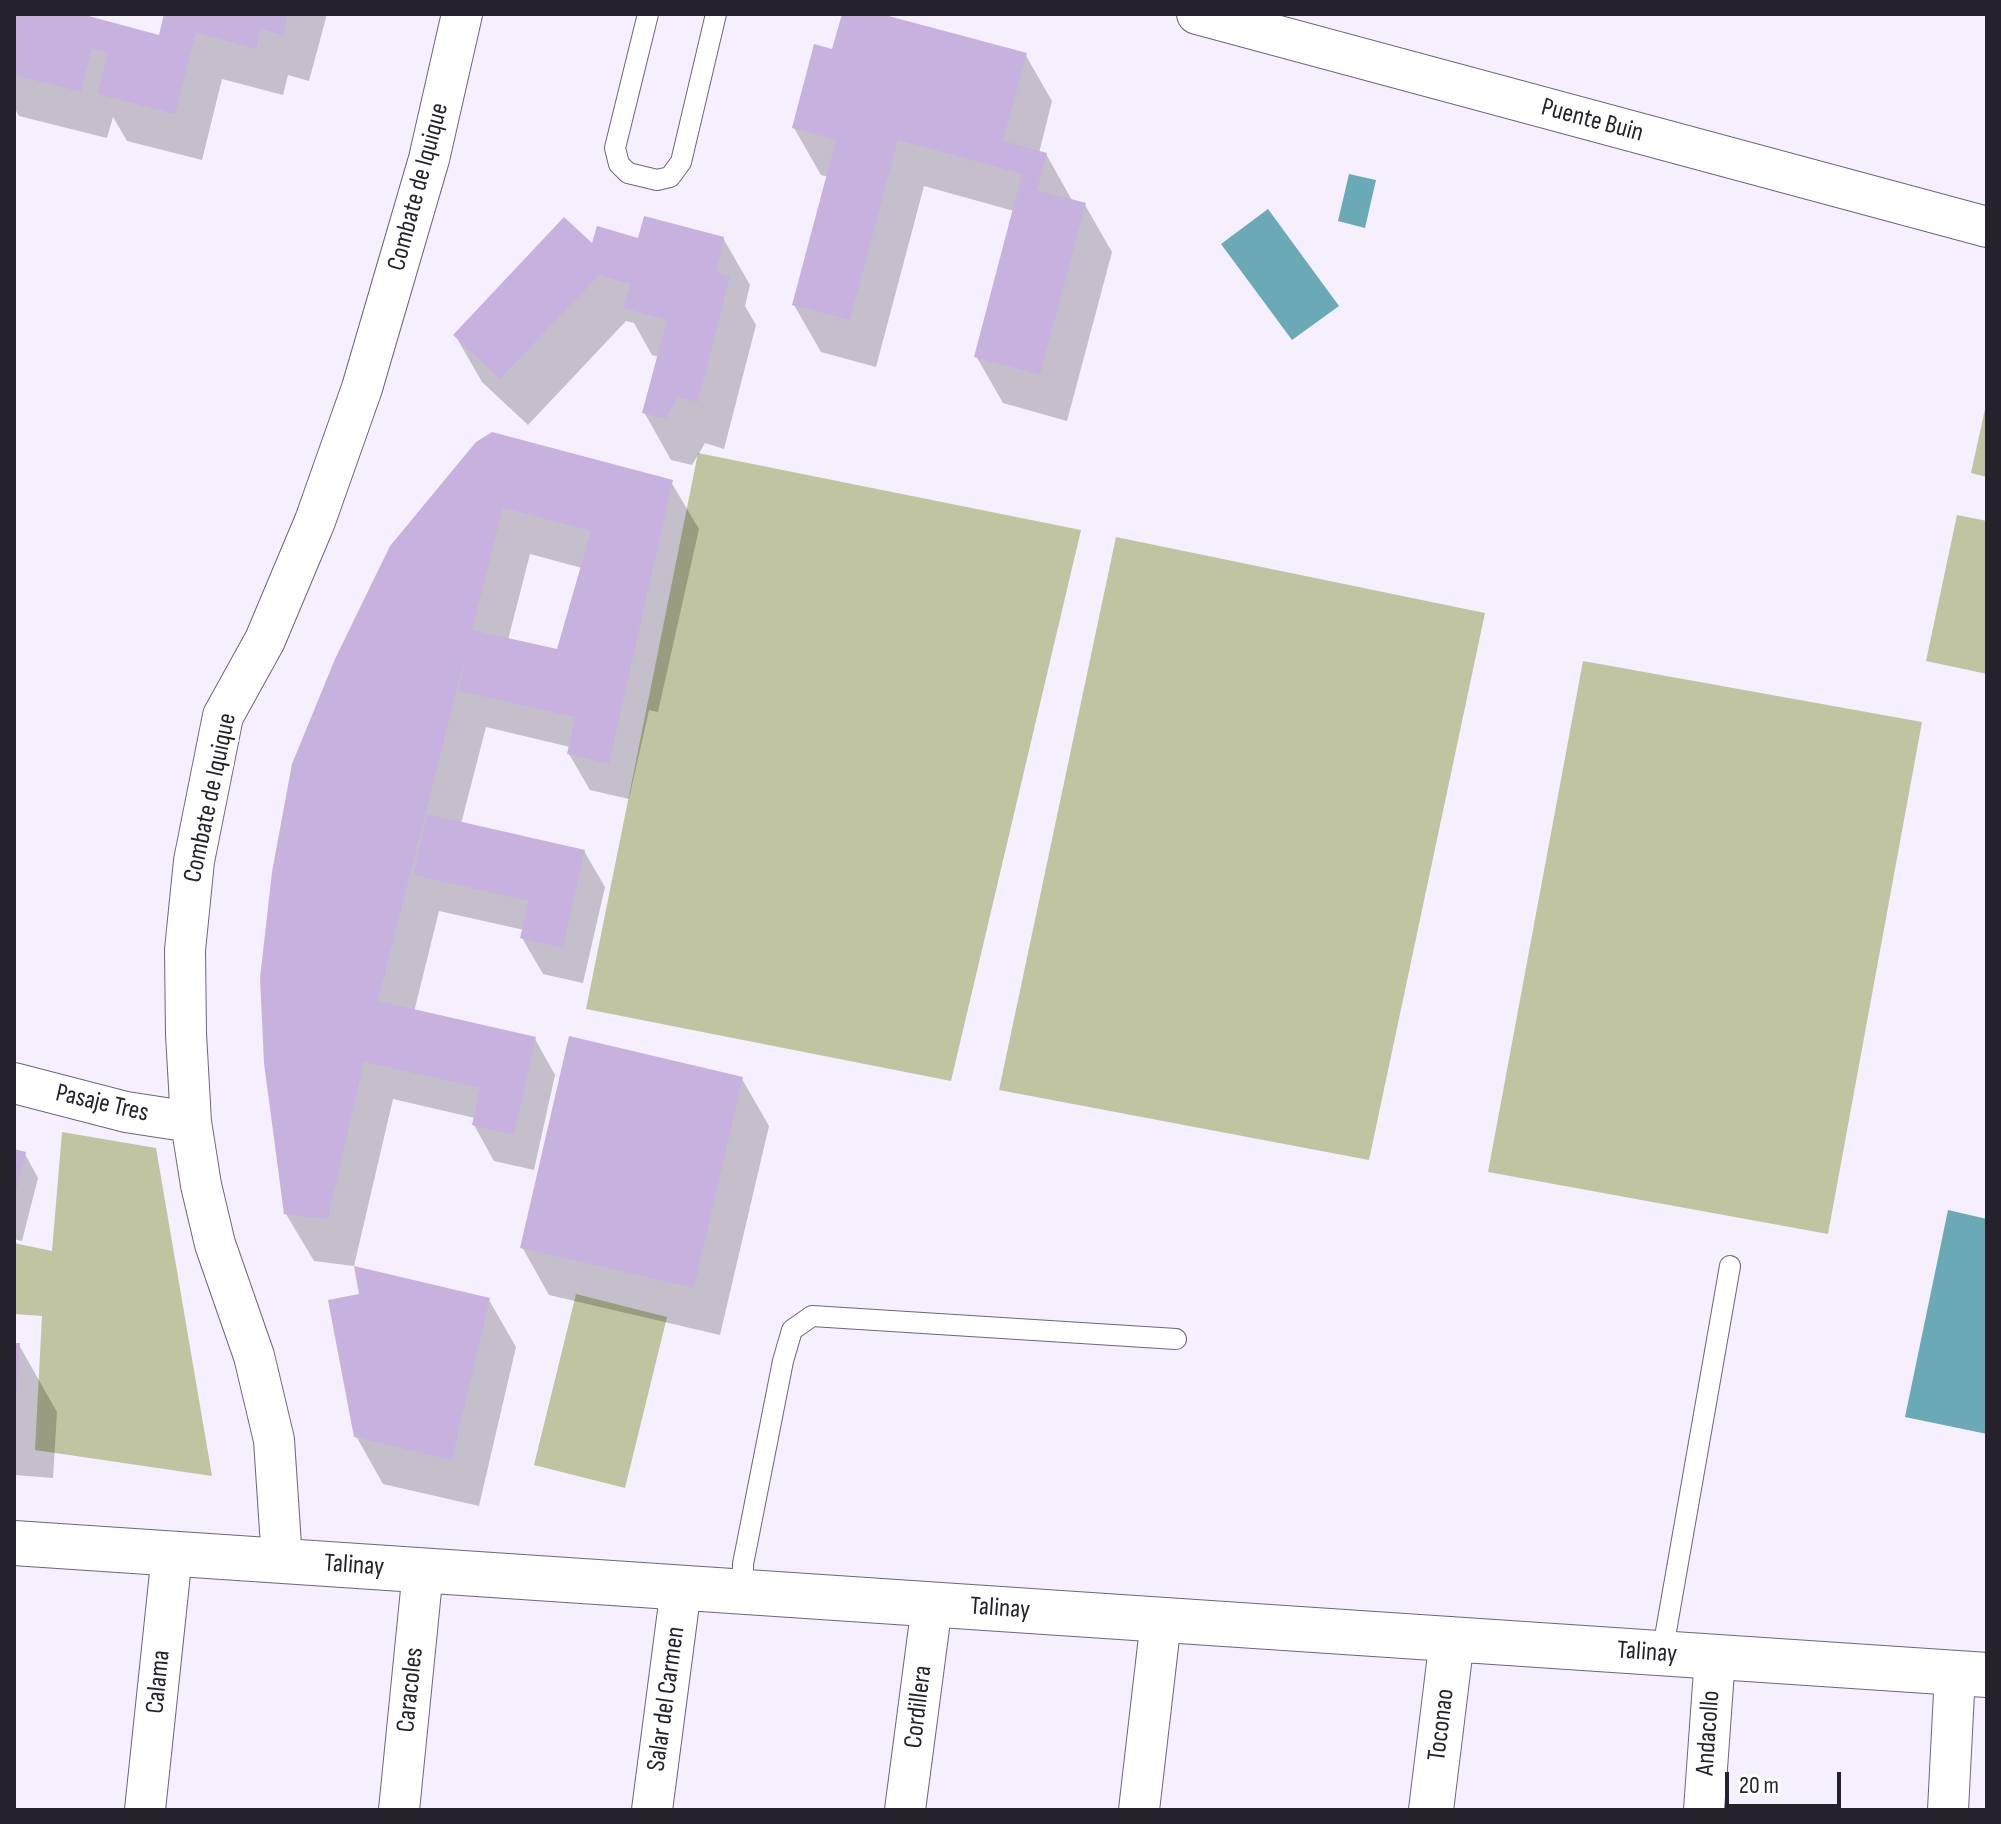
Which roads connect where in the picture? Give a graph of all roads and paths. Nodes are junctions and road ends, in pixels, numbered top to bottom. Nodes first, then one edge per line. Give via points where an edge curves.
1 (462, 14) edge
2 (648, 14) edge
3 (716, 14) edge
4 (1197, 14) edge
5 (1244, 20) edge
6 (1987, 227) edge
7 (14, 1083) edge
8 (191, 1122) junction
9 (1730, 1266) dead end
10 (1176, 1339) dead end
11 (14, 1543) edge
12 (172, 1554) junction
13 (282, 1561) junction
14 (423, 1570) junction
15 (681, 1588) junction
16 (743, 1592) junction
17 (932, 1605) junction
18 (1161, 1620) junction
19 (1452, 1639) junction
20 (1662, 1654) junction
21 (1715, 1657) junction
22 (1971, 1674) edge
23 (145, 1810) edge
24 (399, 1810) edge
25 (652, 1810) edge
26 (905, 1810) edge
27 (1139, 1810) edge
28 (1431, 1810) edge
29 (1704, 1810) edge
30 (1948, 1810) edge

1 - 8 street, Combate de Iquique via 429,159 362,388 265,640 223,716 194,861 185,950
2 - 3 lane via 615,148 628,173 657,180 670,177 681,162
4 - 5 street, Puente Buin
5 - 6 street, Puente Buin
7 - 8 street, Pasaje Tres via 126,1112
8 - 13 street, Combate de Iquique via 215,1244 254,1356 274,1440
9 - 20 lane
10 - 16 lane via 812,1316 792,1330 783,1361 743,1564
11 - 12 street, Talinay
12 - 13 street, Talinay
12 - 23 street, Calama
13 - 14 street, Talinay
14 - 15 street, Talinay
14 - 24 street, Caracoles
15 - 16 street, Talinay
15 - 25 street, Salar del Carmen
16 - 17 street, Talinay
17 - 18 street, Talinay
17 - 26 street, Cordillera
18 - 19 street, Talinay
18 - 27 street
19 - 20 street, Talinay
19 - 28 street, Toconao
20 - 21 street, Talinay
21 - 22 street, Talinay
21 - 29 street, Andacollo
22 - 30 street

